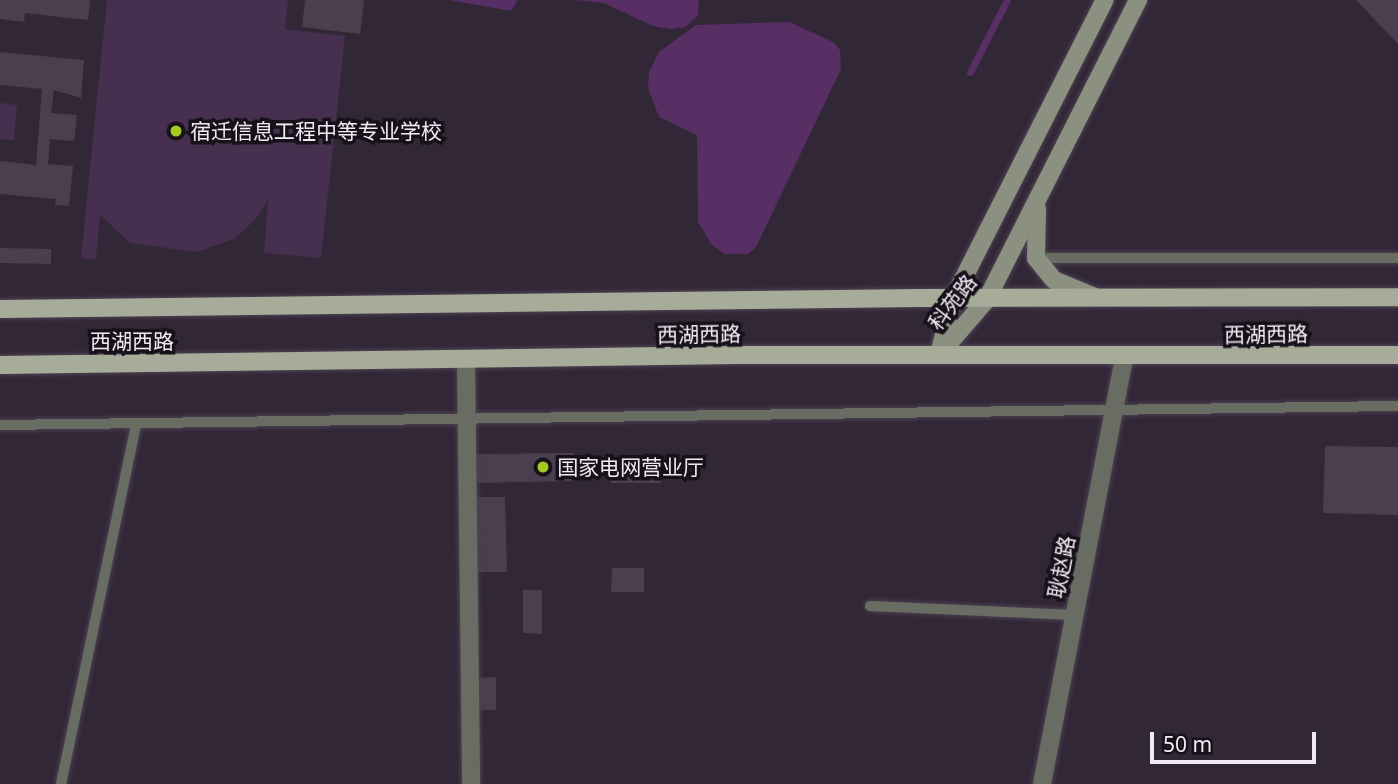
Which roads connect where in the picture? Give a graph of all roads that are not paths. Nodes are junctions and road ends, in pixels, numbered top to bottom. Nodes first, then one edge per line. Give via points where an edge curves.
1 (1105, 0) edge
2 (1138, 0) edge
3 (1038, 198) junction
4 (1037, 258) junction
5 (1398, 258) edge
6 (1398, 297) edge
7 (953, 299) junction
8 (987, 299) junction
9 (1098, 299) junction
10 (0, 309) edge
11 (939, 355) junction
12 (1398, 355) edge
13 (1124, 359) junction
14 (466, 362) junction
15 (0, 365) edge
16 (1398, 405) edge
17 (1114, 412) junction
18 (466, 422) junction
19 (136, 424) junction
20 (0, 425) edge
21 (870, 606) dead end
22 (1075, 615) junction
23 (61, 784) edge
24 (471, 784) edge
25 (1042, 784) edge

1 - 7 street, 科苑路
2 - 3 street, 科苑路
3 - 4 street
3 - 8 street, 科苑路
4 - 5 lane
4 - 9 street via 1054,280
6 - 9 main road, 西湖西路
7 - 8 main road, 西湖西路
7 - 10 main road, 西湖西路
7 - 11 street, 科苑路
8 - 9 main road, 西湖西路
8 - 11 street, 科苑路
11 - 13 main road, 西湖西路
11 - 14 main road, 西湖西路
12 - 13 main road, 西湖西路
13 - 17 street, 耿赵路
14 - 15 main road, 西湖西路
14 - 18 street
16 - 17 lane
17 - 18 lane
17 - 22 street, 耿赵路
18 - 19 lane
18 - 24 street
19 - 20 lane
19 - 23 lane
21 - 22 lane
22 - 25 street, 耿赵路

